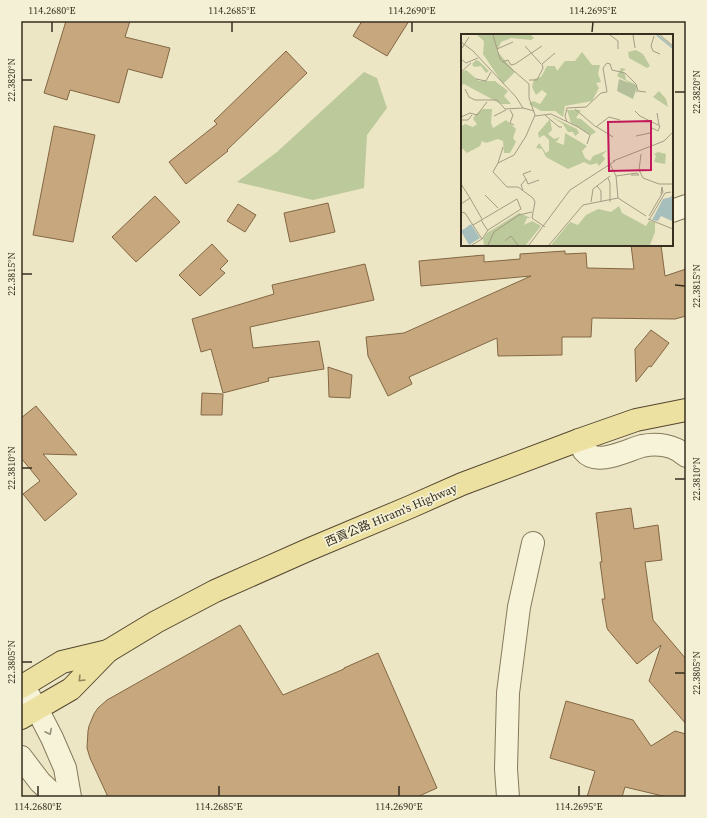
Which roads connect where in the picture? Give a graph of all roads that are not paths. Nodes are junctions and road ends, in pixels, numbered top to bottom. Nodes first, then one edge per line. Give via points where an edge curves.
1 (686, 206) edge
2 (673, 211) edge
3 (686, 410) edge
4 (579, 440) junction
5 (686, 456) edge
6 (533, 543) dead end
7 (108, 651) junction
8 (22, 686) edge
9 (29, 714) edge
10 (21, 757) edge
11 (56, 797) edge
12 (70, 797) edge
13 (508, 797) edge

1 - 2 street
3 - 4 main road, 西貢公路 Hiram's Highway via 636,420
4 - 5 street via 584,451 599,458 642,446 657,445 674,448
4 - 7 main road, 西貢公路 Hiram's Highway via 462,484 223,587
6 - 13 street via 518,608 508,693
7 - 8 main road, 西貢公路 Hiram's Highway via 62,662
7 -> 9 main road, 西貢公路 Hiram's Highway via 71,689
8 - 9 street
9 -> 12 street via 52,738 65,768
10 - 11 street via 40,782

